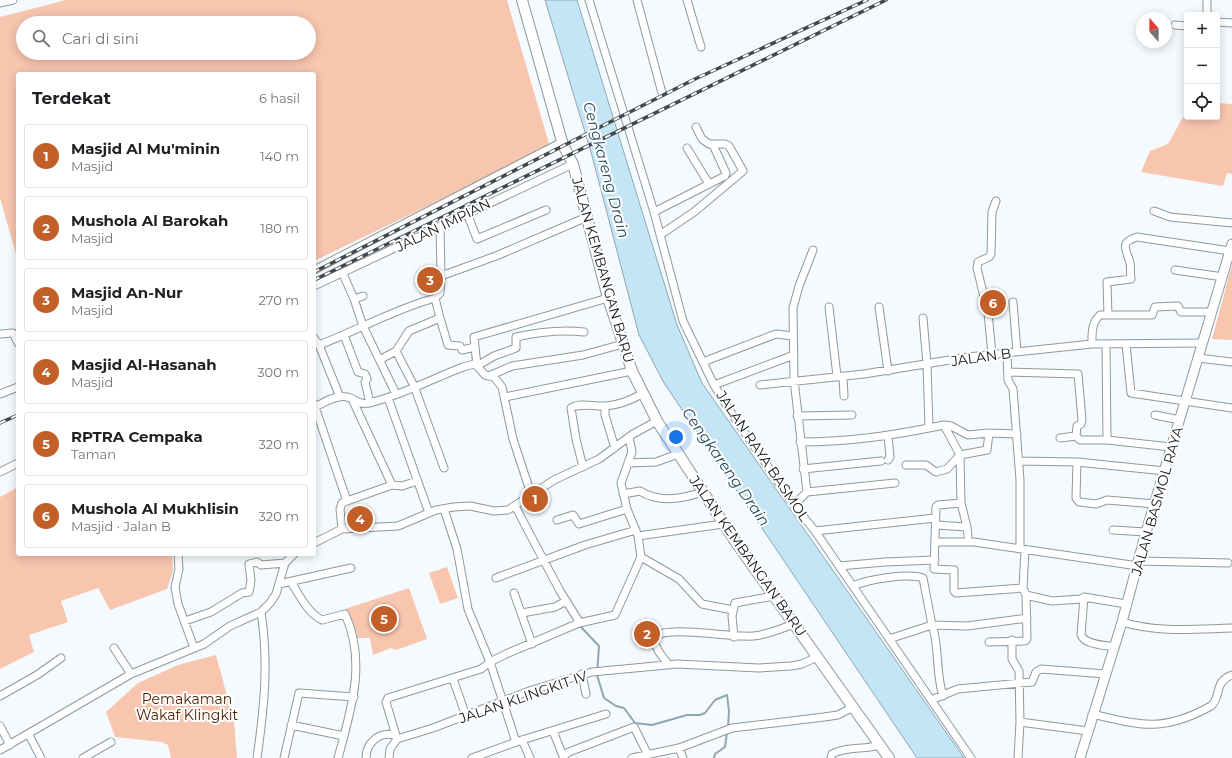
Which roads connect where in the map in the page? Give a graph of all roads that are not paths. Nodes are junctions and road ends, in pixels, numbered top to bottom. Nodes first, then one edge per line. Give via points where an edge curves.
1 (13, 0) edge
2 (522, 0) edge
3 (589, 0) edge
4 (637, 0) edge
5 (687, 0) edge
6 (1207, 0) edge
7 (0, 3) edge
8 (1207, 12) edge
9 (1220, 22) edge
10 (1232, 23) edge
11 (1175, 26) dead end
12 (1184, 26) edge
13 (701, 47) dead end
14 (662, 93) dead end
15 (696, 127) dead end
16 (562, 142) junction
17 (714, 147) dead end
18 (688, 148) dead end
19 (572, 164) junction
20 (709, 184) junction
21 (996, 201) dead end
22 (546, 210) dead end
23 (1154, 211) dead end
24 (654, 212) junction
25 (467, 214) junction
26 (587, 217) junction
27 (1232, 223) edge
28 (440, 226) junction
29 (660, 235) junction
30 (1231, 248) edge
31 (813, 250) dead end
32 (316, 269) edge
33 (1175, 270) dead end
34 (343, 274) junction
35 (441, 276) junction
36 (1223, 276) junction
37 (316, 285) edge
38 (362, 296) dead end
39 (435, 298) junction
40 (608, 298) junction
41 (354, 299) junction
42 (1014, 302) dead end
43 (878, 307) dead end
44 (829, 308) dead end
45 (1212, 312) junction
46 (1108, 315) junction
47 (440, 318) junction
48 (923, 318) dead end
49 (363, 326) junction
50 (584, 332) dead end
51 (0, 334) edge
52 (344, 335) junction
53 (793, 336) junction
54 (16, 339) edge
55 (316, 341) edge
56 (1203, 343) junction
57 (623, 344) junction
58 (1092, 344) junction
59 (1106, 344) junction
60 (1126, 344) junction
61 (319, 345) junction
62 (475, 347) junction
63 (396, 351) junction
64 (1017, 352) junction
65 (992, 354) junction
66 (1006, 354) junction
67 (794, 356) junction
68 (1198, 358) junction
69 (381, 361) junction
70 (703, 362) junction
71 (1232, 362) edge
72 (927, 364) junction
73 (477, 366) junction
74 (632, 371) junction
75 (888, 371) junction
76 (1008, 372) junction
77 (489, 376) junction
78 (840, 376) junction
79 (794, 380) junction
80 (714, 385) junction
81 (760, 385) dead end
82 (414, 386) junction
83 (16, 388) edge
84 (0, 394) edge
85 (396, 394) junction
86 (642, 394) junction
87 (844, 396) dead end
88 (340, 397) junction
89 (505, 397) junction
90 (388, 398) junction
91 (353, 401) junction
92 (1186, 402) junction
93 (370, 403) junction
94 (316, 404) edge
95 (604, 406) junction
96 (1232, 408) edge
97 (852, 415) dead end
98 (1155, 415) dead end
99 (797, 416) junction
100 (316, 420) edge
101 (1180, 420) junction
102 (657, 421) junction
103 (944, 425) junction
104 (929, 428) junction
105 (990, 433) junction
106 (1017, 434) junction
107 (888, 436) junction
108 (1076, 436) junction
109 (629, 437) junction
110 (1060, 438) dead end
111 (1106, 440) junction
112 (800, 442) junction
113 (1171, 447) junction
114 (615, 448) junction
115 (678, 454) junction
116 (960, 455) junction
117 (1019, 461) junction
118 (1077, 462) junction
119 (628, 463) junction
120 (16, 464) edge
121 (906, 466) dead end
122 (583, 467) junction
123 (444, 468) dead end
124 (803, 469) junction
125 (1165, 471) junction
126 (0, 472) edge
127 (417, 481) junction
128 (895, 484) dead end
129 (392, 485) junction
130 (702, 492) junction
131 (807, 492) junction
132 (531, 494) junction
133 (623, 494) junction
134 (347, 501) junction
135 (961, 503) junction
136 (1155, 504) junction
137 (794, 505) junction
138 (515, 506) junction
139 (444, 509) junction
140 (628, 509) junction
141 (428, 513) junction
142 (557, 520) dead end
143 (936, 521) junction
144 (724, 524) junction
145 (967, 527) junction
146 (342, 529) junction
147 (1113, 530) dead end
148 (815, 531) junction
149 (1146, 532) junction
150 (637, 533) junction
151 (968, 536) dead end
152 (316, 542) edge
153 (936, 542) junction
154 (1022, 549) junction
155 (178, 556) edge
156 (291, 556) edge
157 (641, 557) junction
158 (543, 560) junction
159 (286, 563) junction
160 (1138, 563) junction
161 (934, 564) junction
162 (1228, 564) dead end
163 (840, 566) junction
164 (351, 568) dead end
165 (496, 578) dead end
166 (291, 582) junction
167 (279, 584) junction
168 (853, 586) junction
169 (1023, 588) junction
170 (514, 593) dead end
171 (1026, 595) junction
172 (774, 596) junction
173 (1084, 597) junction
174 (565, 601) junction
175 (1126, 604) junction
176 (733, 610) junction
177 (261, 612) junction
178 (522, 613) junction
179 (1027, 618) junction
180 (185, 621) junction
181 (1122, 622) junction
182 (578, 624) junction
183 (794, 624) junction
184 (932, 625) junction
185 (1232, 628) edge
186 (734, 637) junction
187 (889, 639) junction
188 (1012, 640) junction
189 (989, 642) dead end
190 (532, 644) junction
191 (1114, 647) junction
192 (114, 648) dead end
193 (194, 648) junction
194 (818, 657) junction
195 (61, 658) dead end
196 (490, 662) junction
197 (670, 664) junction
198 (131, 674) junction
199 (582, 674) junction
200 (1106, 674) junction
201 (1232, 675) edge
202 (453, 678) junction
203 (1020, 684) junction
204 (586, 694) dead end
205 (0, 696) edge
206 (943, 696) junction
207 (354, 697) junction
208 (931, 700) junction
209 (504, 702) junction
210 (853, 707) junction
211 (606, 714) dead end
212 (1092, 714) junction
213 (466, 716) junction
214 (1020, 722) junction
215 (291, 725) junction
216 (0, 726) edge
217 (553, 730) junction
218 (1088, 731) junction
219 (28, 735) junction
220 (344, 736) junction
221 (396, 737) junction
222 (519, 741) junction
223 (111, 742) dead end
224 (10, 745) junction
225 (880, 745) junction
226 (679, 748) junction
227 (0, 750) edge
228 (643, 756) edge
229 (563, 757) edge
230 (41, 758) edge
231 (83, 758) edge
232 (257, 758) edge
233 (284, 758) edge
234 (338, 758) edge
235 (366, 758) edge
236 (389, 758) edge
237 (472, 758) edge
238 (530, 758) edge
239 (632, 758) edge
240 (684, 758) edge
241 (831, 758) edge
242 (890, 758) edge
243 (971, 758) edge
244 (1018, 758) edge
245 (1080, 758) edge

1 - 7 street
2 - 16 main road, JALAN KEMBANGAN BARU
3 - 24 street, JALAN RAYA BASMOL
4 - 14 street
5 - 13 street
6 - 8 street
9 - 10 street
11 - 12 street
15 - 29 street via 702,139 708,144 729,146 743,172 694,212
16 - 19 main road, JALAN KEMBANGAN BARU
16 - 32 street
17 - 20 street via 726,175
18 - 20 street
19 - 25 street, JALAN IMPIAN
19 - 26 main road, JALAN KEMBANGAN BARU
20 - 24 street
21 - 65 street via 992,212 991,254 978,262 976,268 988,313
22 - 25 street via 478,238
23 - 27 street via 1170,217
24 - 29 street, JALAN RAYA BASMOL
25 - 28 street, JALAN IMPIAN
26 - 35 street via 504,253
26 - 40 main road, JALAN KEMBANGAN BARU via 596,262
28 - 34 street, JALAN IMPIAN
28 - 35 street
29 - 70 street, JALAN RAYA BASMOL via 683,321
30 - 36 street, JALAN BASMOL RAYA
30 - 46 street via 1137,237 1128,240 1125,244 1130,263 1130,280 1107,282
31 - 53 street via 795,296
33 - 36 street
34 - 37 street, JALAN IMPIAN
34 - 41 street
35 - 39 street via 440,293
36 - 45 street, JALAN BASMOL RAYA
38 - 41 street
39 - 47 street
39 - 49 street
40 - 57 main road, JALAN KEMBANGAN BARU
40 - 62 street via 474,337
41 - 49 street
42 - 64 street
43 - 75 street
44 - 78 street
45 - 46 street via 1181,312 1178,306 1154,307 1152,314
45 - 56 street, JALAN BASMOL RAYA
46 - 58 street via 1100,315 1095,320
47 - 62 street via 448,344 460,346 462,350
47 - 63 street via 409,331
48 - 72 street
49 - 52 street
49 - 69 street
50 - 73 street via 547,331 516,337 516,348
51 - 54 street via 13,333
52 - 61 street
52 - 93 street via 358,372 365,374 367,379 364,382
53 - 67 street
53 - 70 street via 776,334
55 - 61 street
56 - 60 street, JALAN B
56 - 68 street, JALAN BASMOL RAYA
57 - 74 main road, JALAN KEMBANGAN BARU
57 - 77 street via 583,355 512,366
58 - 59 street, JALAN B
58 - 64 street, JALAN B
59 - 60 street, JALAN B
59 - 111 street
60 - 92 street via 1131,393
61 - 88 street
62 - 73 street
63 - 69 street
63 - 82 street
64 - 66 street, JALAN B
65 - 66 street, JALAN B
65 - 72 street, JALAN B
66 - 76 street
67 - 79 street
67 - 80 street
68 - 71 street
68 - 92 street, JALAN BASMOL RAYA
69 - 85 street
70 - 80 street, JALAN RAYA BASMOL
72 - 75 street, JALAN B
72 - 104 street
73 - 77 street
73 - 82 street via 474,364 463,367
74 - 86 main road, JALAN KEMBANGAN BARU
74 - 89 street
75 - 78 street, JALAN B
76 - 106 street via 1008,380 1013,389
76 - 108 street via 1078,374 1082,420 1077,426
77 - 89 street via 498,380
78 - 79 street, JALAN B
78 - 87 street
79 - 81 street, JALAN B
79 - 99 street
80 - 137 street, JALAN RAYA BASMOL
82 - 85 street
82 - 123 street
83 - 84 street
85 - 90 street
86 - 95 street via 622,403
86 - 102 main road, JALAN KEMBANGAN BARU
88 - 91 street via 347,397
88 - 94 street
89 - 132 street via 511,434
90 - 93 street
90 - 127 street
91 - 93 street
91 - 129 street
92 - 96 street
92 - 101 street, JALAN BASMOL RAYA
95 - 114 street
95 - 122 street via 571,408
97 - 99 street
98 - 101 street
99 - 112 street
100 - 134 street
101 - 113 street, JALAN BASMOL RAYA
102 - 109 street
102 - 115 main road, JALAN KEMBANGAN BARU
103 - 104 street
103 - 105 street via 968,435
103 - 116 street
104 - 107 street
105 - 106 street
105 - 116 street via 987,450
106 - 117 street
107 - 112 street via 830,442
107 - 124 street via 890,457 884,460
108 - 110 street
108 - 111 street via 1080,440
109 - 114 street
109 - 119 street via 632,450
111 - 113 street
112 - 124 street
113 - 125 street, JALAN BASMOL RAYA
114 - 122 street
115 - 119 street via 656,462
115 - 130 main road, JALAN KEMBANGAN BARU
116 - 121 street via 947,469 936,472 926,464
116 - 135 street
117 - 118 street
117 - 154 street
118 - 125 street
118 - 136 street via 1076,498 1079,502 1096,504 1107,500
119 - 133 street via 621,480
120 - 126 street
122 - 132 street
124 - 131 street
125 - 136 street, JALAN BASMOL RAYA
127 - 129 street via 402,486
127 - 141 street
128 - 131 street
129 - 134 street
130 - 133 street via 686,497 662,499 636,491
130 - 144 main road, JALAN KEMBANGAN BARU
131 - 137 street
132 - 138 street
133 - 140 street
134 - 146 street via 342,503 340,509
135 - 143 street via 936,506
135 - 145 street
136 - 149 street, JALAN BASMOL RAYA
137 - 148 street, JALAN RAYA BASMOL
138 - 139 street via 501,511 470,506
138 - 158 street
139 - 141 street
139 - 196 street via 457,549 468,608
140 - 142 street via 579,524 573,515
140 - 150 street
141 - 146 street via 398,526
143 - 145 street
143 - 148 street
143 - 153 street
144 - 150 street
144 - 172 main road, JALAN KEMBANGAN BARU
145 - 151 street
146 - 152 street
147 - 149 street
148 - 163 street, JALAN RAYA BASMOL
149 - 160 street, JALAN BASMOL RAYA
150 - 157 street
150 - 158 street
153 - 154 street via 974,542
153 - 161 street
154 - 160 street
154 - 169 street
155 - 180 street via 179,569 175,587
156 - 159 street
157 - 176 street via 679,579 702,604
157 - 182 street via 615,614
158 - 165 street
158 - 174 street
159 - 167 street
159 - 180 street via 261,566 256,562 249,564 249,592 242,593 211,612
160 - 162 street
160 - 175 street, JALAN BASMOL RAYA
161 - 163 street via 885,562
161 - 169 street via 935,569 954,570 956,593
163 - 168 street, JALAN RAYA BASMOL
164 - 166 street
166 - 167 street
166 - 207 street via 306,607 319,618 328,619 345,614 355,643
167 - 177 street via 270,603
168 - 184 street via 900,577 923,578
168 - 187 street, JALAN RAYA BASMOL
169 - 171 street
170 - 178 street
171 - 173 street via 1052,601
171 - 179 street
172 - 176 street via 738,601
172 - 183 main road, JALAN KEMBANGAN BARU
173 - 175 street
173 - 191 street via 1082,638 1088,642
174 - 178 street via 555,607
174 - 182 street
175 - 181 street, JALAN BASMOL RAYA
176 - 186 street
177 - 193 street via 236,623
177 - 232 street via 266,672
178 - 190 street
179 - 184 street via 967,626
179 - 188 street via 1027,640
180 - 193 street
181 - 185 street via 1168,631
181 - 191 street, JALAN BASMOL RAYA
182 - 190 street
183 - 186 street via 759,636
183 - 194 main road, JALAN KEMBANGAN BARU
184 - 187 street
184 - 206 street via 938,680
186 - 197 street via 678,631 659,633 654,636 654,644
187 - 208 street, JALAN RAYA BASMOL
188 - 189 street
188 - 203 street via 1012,656 1018,669
190 - 196 street
191 - 200 street, JALAN BASMOL RAYA
192 - 198 street
193 - 198 street
194 - 197 street, JALAN KLINGKIT IV via 802,664 759,668
194 - 210 main road, JALAN KEMBANGAN BARU
195 - 205 street
196 - 202 street via 485,667
196 - 209 street
197 - 199 street, JALAN KLINGKIT IV
198 - 219 street
199 - 204 street
199 - 209 street, JALAN KLINGKIT IV
200 - 203 street via 1041,669 1035,673 1033,681
200 - 212 street, JALAN BASMOL RAYA
201 - 212 street via 1221,682 1211,706 1166,724 1132,723
202 - 213 street
202 - 221 street via 388,698 386,702
203 - 206 street via 962,689
203 - 214 street
206 - 208 street
207 - 215 street via 299,693
207 - 220 street
208 - 243 street, JALAN RAYA BASMOL
209 - 213 street, JALAN KLINGKIT IV
209 - 222 street
210 - 225 main road, JALAN KEMBANGAN BARU
210 - 226 street via 838,715 732,728
211 - 217 street
212 - 218 street, JALAN BASMOL RAYA
213 - 221 street, JALAN KLINGKIT IV
214 - 218 street
214 - 244 street
215 - 220 street
215 - 233 street
216 - 224 street
217 - 222 street
217 - 229 street
218 - 245 street, JALAN BASMOL RAYA
219 - 224 street
219 - 230 street
220 - 234 street
221 - 235 street, JALAN KLINGKIT IV via 389,734 369,743
221 - 236 street
222 - 237 street
222 - 238 street
223 - 231 street
224 - 227 street
225 - 241 street via 848,748 832,754
225 - 242 main road, JALAN KEMBANGAN BARU
226 - 228 street
226 - 240 street
228 - 229 street via 634,727
228 - 239 street

